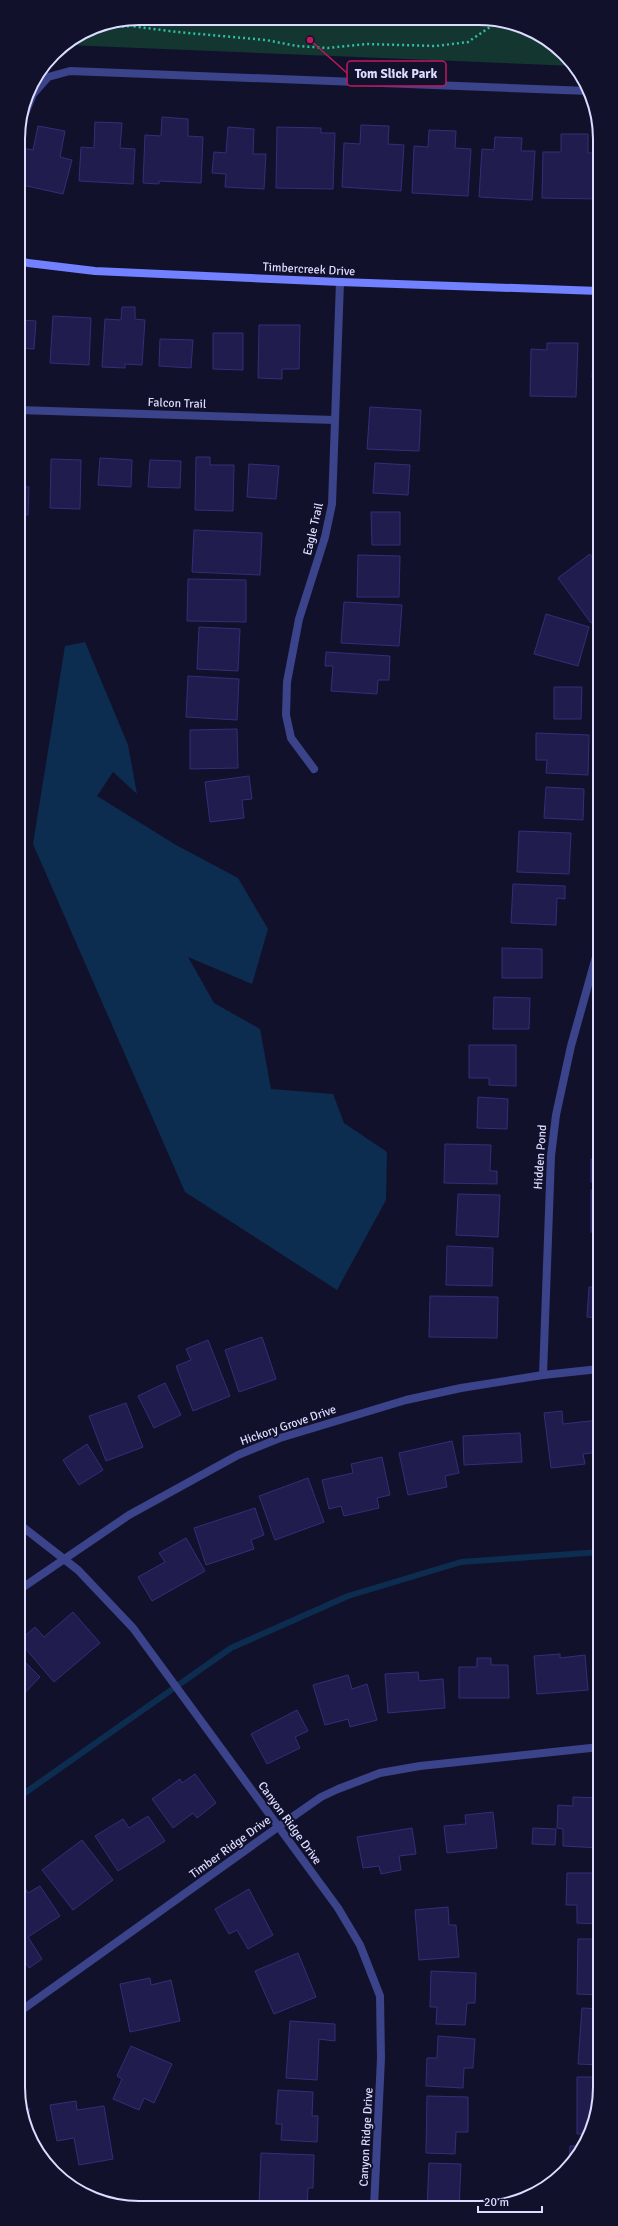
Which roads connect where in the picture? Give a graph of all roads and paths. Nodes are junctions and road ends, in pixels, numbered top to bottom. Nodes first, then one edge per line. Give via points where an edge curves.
1 (131, 26) joint
2 (491, 26) edge
3 (119, 27) edge
4 (36, 91) edge
5 (583, 92) edge
6 (25, 262) edge
7 (340, 282) junction
8 (593, 291) edge
9 (25, 410) edge
10 (335, 420) junction
11 (314, 769) dead end
12 (593, 967) edge
13 (593, 1370) edge
14 (543, 1375) junction
15 (25, 1528) edge
16 (64, 1557) junction
17 (25, 1586) edge
18 (593, 1748) edge
19 (278, 1827) junction
20 (25, 2008) edge
21 (374, 2201) edge

1 - 2 path via 328,48 366,44 436,46 468,42
1 - 3 path
4 - 5 street via 48,77 70,71
6 - 7 street, Timbercreek Drive via 95,271
7 - 8 street, Timbercreek Drive
7 - 10 street, Eagle Trail
9 - 10 street, Falcon Trail
10 - 11 street, Eagle Trail via 332,504 325,537 299,619 288,682 286,715 291,738
12 - 14 street, Hidden Pond via 571,1046 556,1115 551,1164
13 - 14 street, Hickory Grove Drive
14 - 16 street, Hickory Grove Drive via 406,1400 280,1438 238,1455 187,1482 129,1515
15 - 16 street, Canyon Ridge Drive
16 - 17 street, Hickory Grove Drive
16 - 19 street, Canyon Ridge Drive via 133,1628
18 - 19 street, Timber Ridge Drive via 420,1766 380,1773 338,1788
19 - 20 street, Timber Ridge Drive
19 - 21 street, Canyon Ridge Drive via 338,1908 360,1945 380,1996 381,2058

